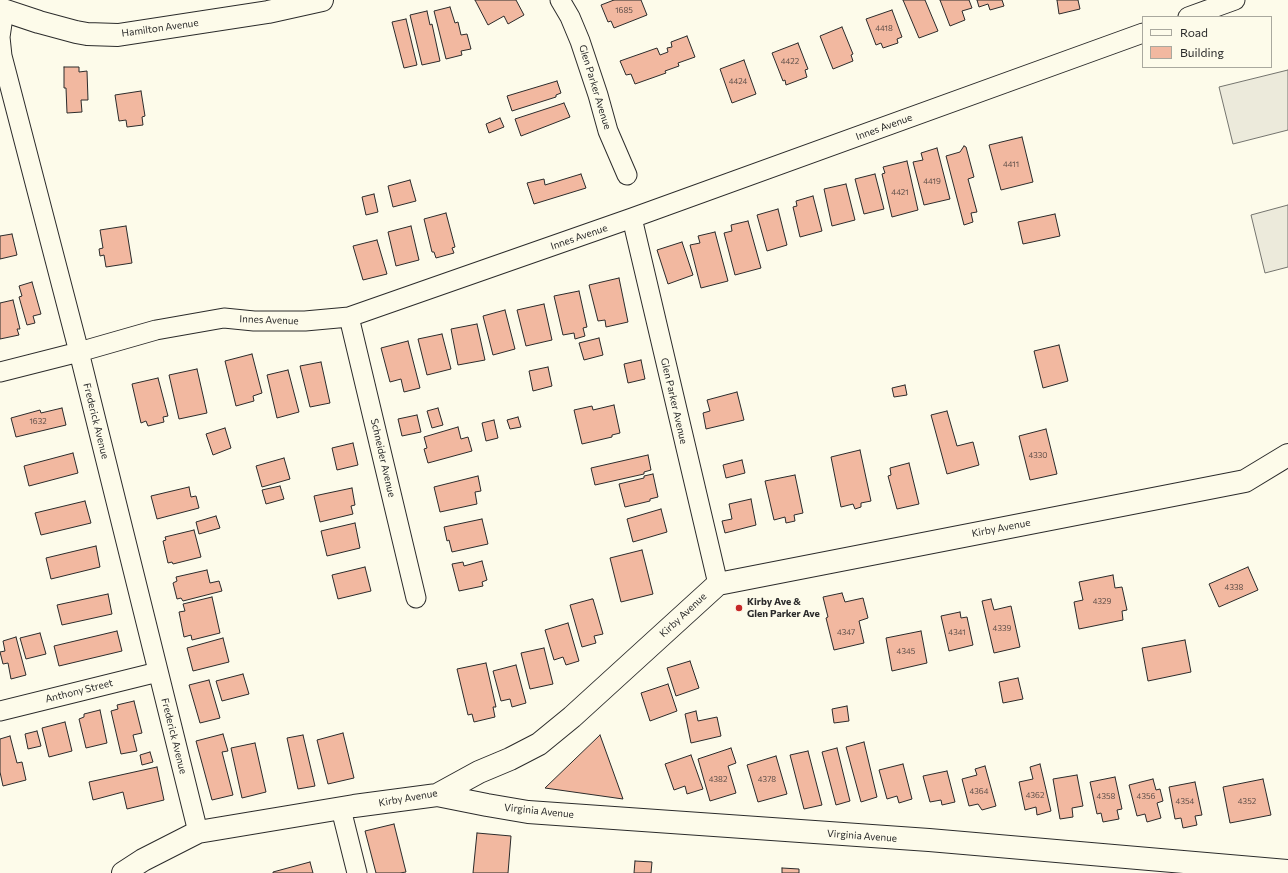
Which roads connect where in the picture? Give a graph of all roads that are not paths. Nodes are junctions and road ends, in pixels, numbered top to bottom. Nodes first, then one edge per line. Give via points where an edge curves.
1 (322, 0) edge
2 (560, 0) edge
3 (1235, 0) edge
4 (2, 10) edge
5 (1191, 16) edge
6 (1142, 33) edge
7 (627, 176) dead end
8 (632, 218) junction
9 (349, 317) junction
10 (79, 352) junction
11 (0, 372) edge
12 (1288, 455) edge
13 (718, 584) junction
14 (416, 598) dead end
15 (158, 672) junction
16 (0, 710) edge
17 (437, 795) junction
18 (342, 809) junction
19 (198, 832) junction
20 (1288, 871) edge
21 (123, 873) edge
22 (357, 873) edge

1 - 4 street, Hamilton Avenue via 268,12 118,34 76,32
2 - 7 street, Glen Parker Avenue via 580,41 608,131
3 - 5 street
4 - 10 street, Frederick Avenue via 2,56
6 - 8 street, Innes Avenue
8 - 9 street, Innes Avenue
8 - 13 street, Glen Parker Avenue
9 - 10 street, Innes Avenue via 305,321 224,318 156,330
9 - 14 street, Schneider Avenue
10 - 11 street, Innes Avenue
10 - 15 street, Frederick Avenue
12 - 13 street, Kirby Avenue via 1245,481
13 - 17 street, Kirby Avenue via 539,744
15 - 16 street, Anthony Street
15 - 19 street, Frederick Avenue
17 - 18 street, Kirby Avenue
17 - 20 street, Virginia Avenue via 528,812 929,840
18 - 19 street, Kirby Avenue
18 - 22 street
19 - 21 street, Kirby Avenue

